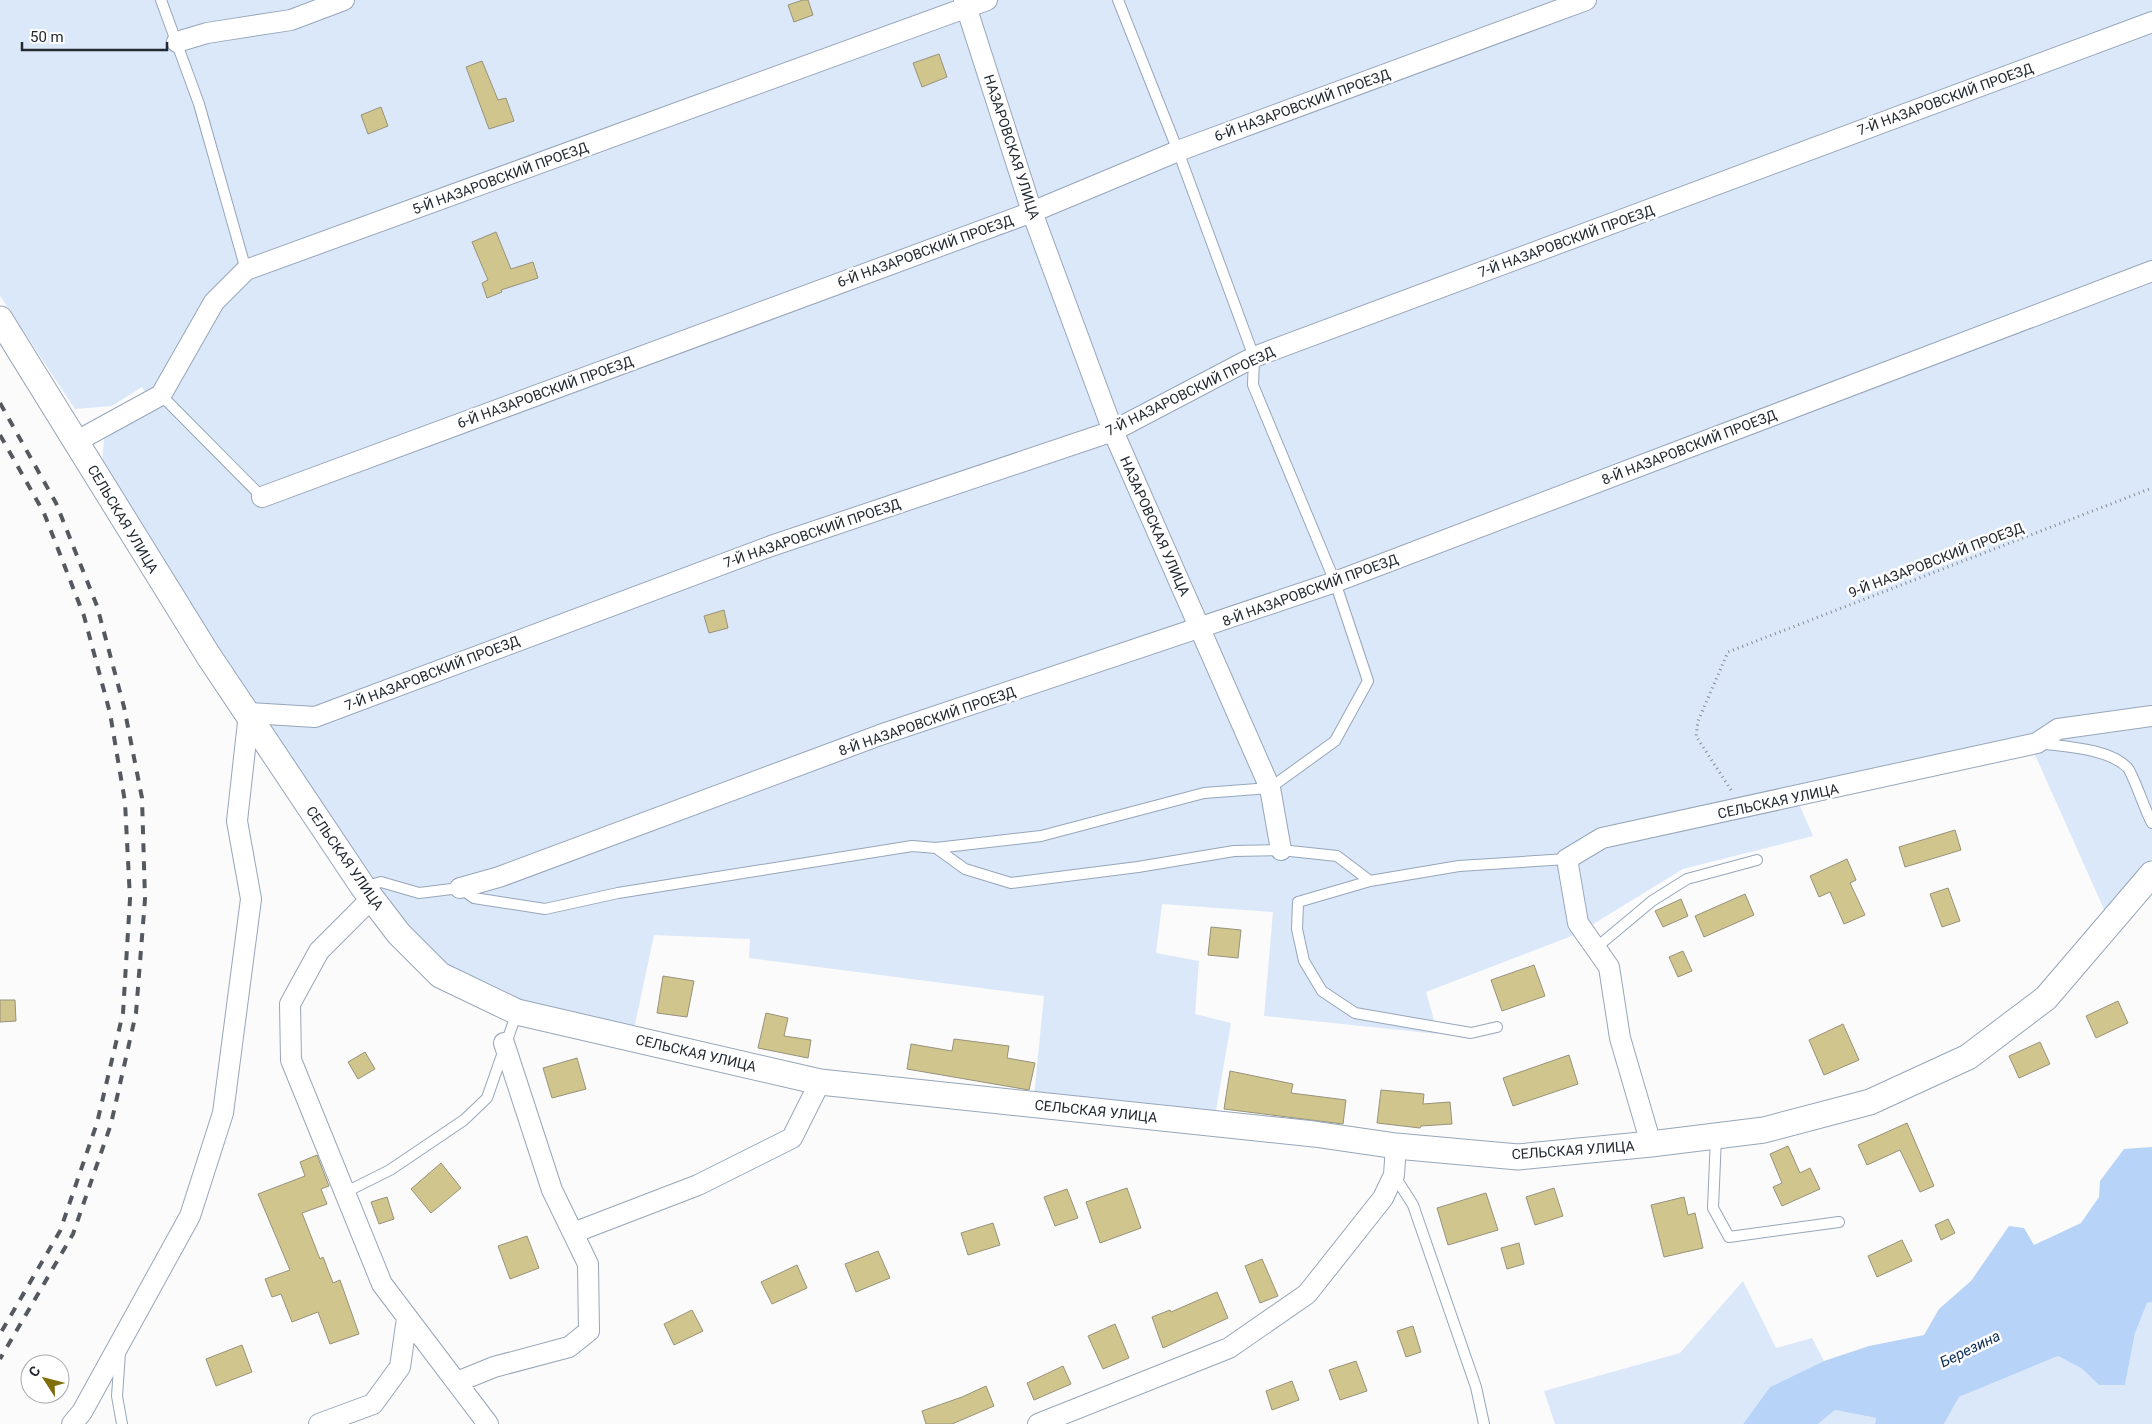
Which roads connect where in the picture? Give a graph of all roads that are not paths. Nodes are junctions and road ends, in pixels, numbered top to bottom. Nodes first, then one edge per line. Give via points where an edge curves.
1 (161, 0) edge
2 (344, 0) edge
3 (987, 0) edge
4 (1118, 0) edge
5 (1586, 0) edge
6 (965, 4) edge
7 (2152, 22) edge
8 (177, 42) junction
9 (1178, 151) junction
10 (1032, 212) junction
11 (246, 270) junction
12 (2152, 271) edge
13 (0, 319) edge
14 (1254, 357) junction
15 (161, 395) junction
16 (1114, 431) junction
17 (76, 441) junction
18 (262, 497) joint
19 (1335, 582) junction
20 (1200, 629) junction
21 (249, 713) junction
22 (2152, 716) edge
23 (2037, 743) junction
24 (1270, 788) junction
25 (2152, 823) edge
26 (936, 848) junction
27 (1281, 850) junction
28 (1567, 859) junction
29 (1757, 860) dead end
30 (2152, 874) edge
31 (1370, 881) junction
32 (460, 888) junction
33 (367, 892) junction
34 (1597, 947) junction
35 (517, 1012) junction
36 (1497, 1027) dead end
37 (504, 1043) junction
38 (820, 1082) junction
39 (1716, 1136) junction
40 (1651, 1144) junction
41 (1396, 1146) junction
42 (1394, 1175) junction
43 (344, 1192) junction
44 (1838, 1222) dead end
45 (573, 1233) junction
46 (407, 1318) junction
47 (122, 1338) junction
48 (457, 1382) junction
49 (72, 1424) edge
50 (122, 1424) edge
51 (319, 1424) edge
52 (488, 1424) edge
53 (1038, 1424) edge
54 (1484, 1424) edge

1 - 8 lane
2 - 8 street via 291,20 207,33
3 - 6 street, 5-Й НАЗАРОВСКИЙ ПРОЕЗД
4 - 9 lane
5 - 9 street, 6-Й НАЗАРОВСКИЙ ПРОЕЗД
6 - 10 street, НАЗАРОВСКАЯ УЛИЦА
6 - 11 street, 5-Й НАЗАРОВСКИЙ ПРОЕЗД
7 - 14 street, 7-Й НАЗАРОВСКИЙ ПРОЕЗД
8 - 11 lane via 199,104
9 - 10 street, 6-Й НАЗАРОВСКИЙ ПРОЕЗД
9 - 14 lane
10 - 16 street, НАЗАРОВСКАЯ УЛИЦА
10 - 18 street, 6-Й НАЗАРОВСКИЙ ПРОЕЗД
11 - 15 street, 5-Й НАЗАРОВСКИЙ ПРОЕЗД via 214,302
12 - 19 street, 8-Й НАЗАРОВСКИЙ ПРОЕЗД
13 - 17 street, СЕЛЬСКАЯ УЛИЦА
14 - 16 street, 7-Й НАЗАРОВСКИЙ ПРОЕЗД
14 - 19 lane via 1253,385
15 - 17 street
15 - 18 lane
16 - 20 street, НАЗАРОВСКАЯ УЛИЦА
16 - 21 street, 7-Й НАЗАРОВСКИЙ ПРОЕЗД via 771,546 315,717
17 - 21 street, СЕЛЬСКАЯ УЛИЦА via 149,563
19 - 20 street, 8-Й НАЗАРОВСКИЙ ПРОЕЗД
19 - 24 lane via 1368,681 1335,741
20 - 24 street, НАЗАРОВСКАЯ УЛИЦА
20 - 32 street, 8-Й НАЗАРОВСКИЙ ПРОЕЗД via 880,735 499,877
21 - 33 street, СЕЛЬСКАЯ УЛИЦА
21 - 47 street via 237,821 251,899 223,1113 190,1216
22 - 23 street, СЕЛЬСКАЯ УЛИЦА via 2058,729
23 - 25 lane via 2100,752 2127,768
23 - 28 street, СЕЛЬСКАЯ УЛИЦА via 1602,838
24 - 26 lane via 1204,793 1041,836
24 - 27 street, НАЗАРОВСКАЯ УЛИЦА
26 - 27 lane via 965,869 1011,883 1234,851
26 - 32 lane via 912,846 618,893 545,909 474,898
27 - 31 lane via 1337,856
28 - 31 lane via 1459,866
28 - 34 street, СЕЛЬСКАЯ УЛИЦА via 1578,923
29 - 34 lane via 1687,879 1652,901
30 - 39 street via 2046,998 1968,1057 1870,1102 1764,1130
31 - 36 lane via 1298,902 1297,929 1304,961 1322,991 1355,1013 1471,1032
32 - 33 lane via 420,893 381,882
33 - 35 street, СЕЛЬСКАЯ УЛИЦА via 399,934 440,974
33 - 43 street via 319,951 290,1004 290,1060
34 - 40 street, СЕЛЬСКАЯ УЛИЦА via 1609,967 1620,1038
35 - 37 lane
35 - 38 street, СЕЛЬСКАЯ УЛИЦА
37 - 43 lane via 487,1098 470,1115 390,1170
37 - 45 street via 552,1190
38 - 41 street, СЕЛЬСКАЯ УЛИЦА via 1305,1133
38 - 45 street via 792,1138 698,1184
39 - 40 street
39 - 44 lane via 1713,1208 1729,1237
40 - 41 street, СЕЛЬСКАЯ УЛИЦА via 1518,1157
41 - 42 street
42 - 53 street via 1373,1213 1307,1294 1229,1348
42 - 54 lane via 1413,1205 1476,1387
43 - 46 street via 382,1284
45 - 48 street via 588,1264 589,1331 569,1347 494,1367
46 - 48 street
46 - 51 street via 400,1367 374,1404
47 - 49 street via 82,1412
47 - 50 lane via 117,1396
48 - 52 street

